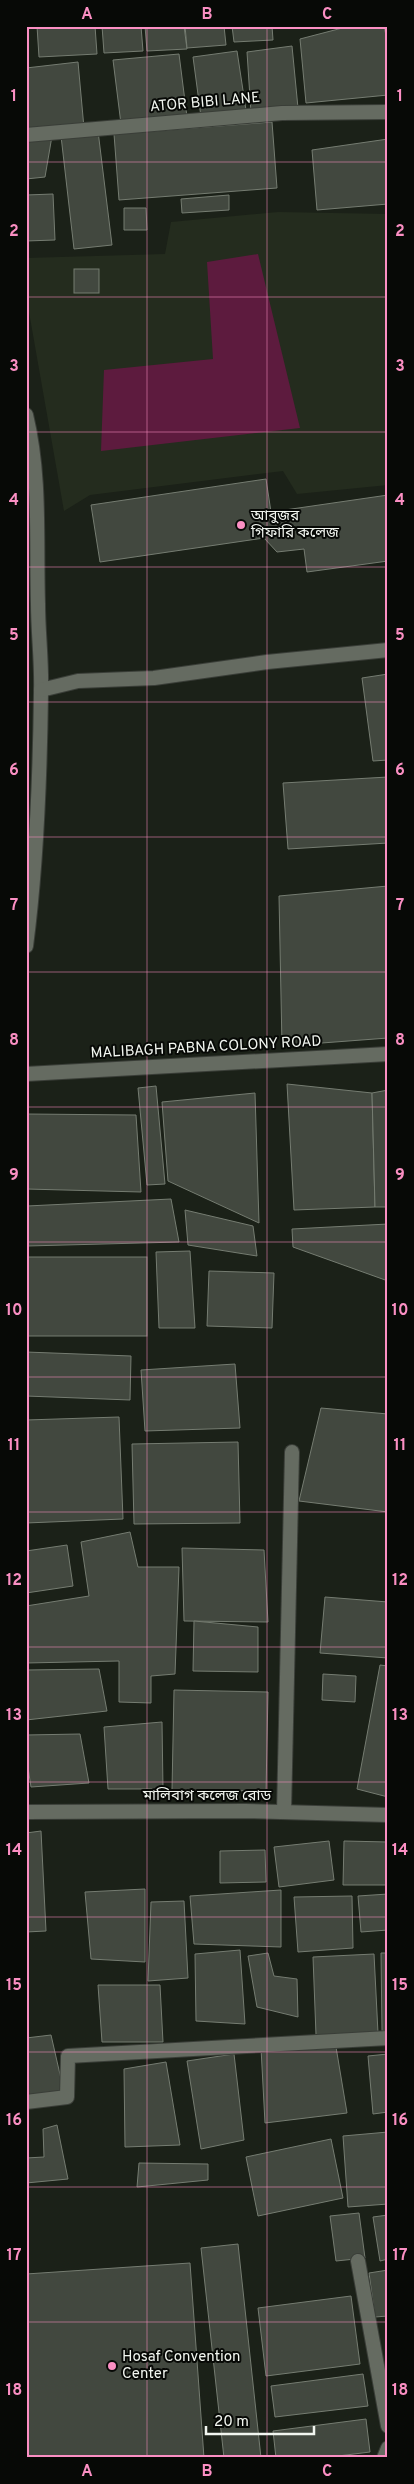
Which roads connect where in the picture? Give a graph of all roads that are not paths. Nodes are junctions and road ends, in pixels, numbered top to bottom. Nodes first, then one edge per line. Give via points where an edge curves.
1 (388, 112) edge
2 (26, 135) edge
3 (26, 415) edge
4 (32, 509) edge
5 (388, 650) edge
6 (41, 690) junction
7 (32, 746) edge
8 (26, 946) edge
9 (388, 1054) edge
10 (26, 1074) edge
11 (292, 1452) dead end
12 (26, 1812) edge
13 (284, 1812) junction
14 (388, 1815) edge
15 (388, 2038) edge
16 (26, 2102) edge
17 (358, 2261) dead end
18 (388, 2426) edge
19 (388, 2448) edge
20 (384, 2458) edge

1 - 2 street, ATOR BIBI LANE via 282,113
3 - 4 street via 32,440
4 - 6 street
5 - 6 street via 154,678 78,681
6 - 7 street
7 - 8 street via 35,878
9 - 10 street, MALIBAGH PABNA COLONY ROAD
11 - 13 street
12 - 13 street, মালিবাগ কলেজ রোড
13 - 14 street, মালিবাগ কলেজ রোড
15 - 16 street via 68,2056 67,2097
17 - 18 street
19 - 20 street

